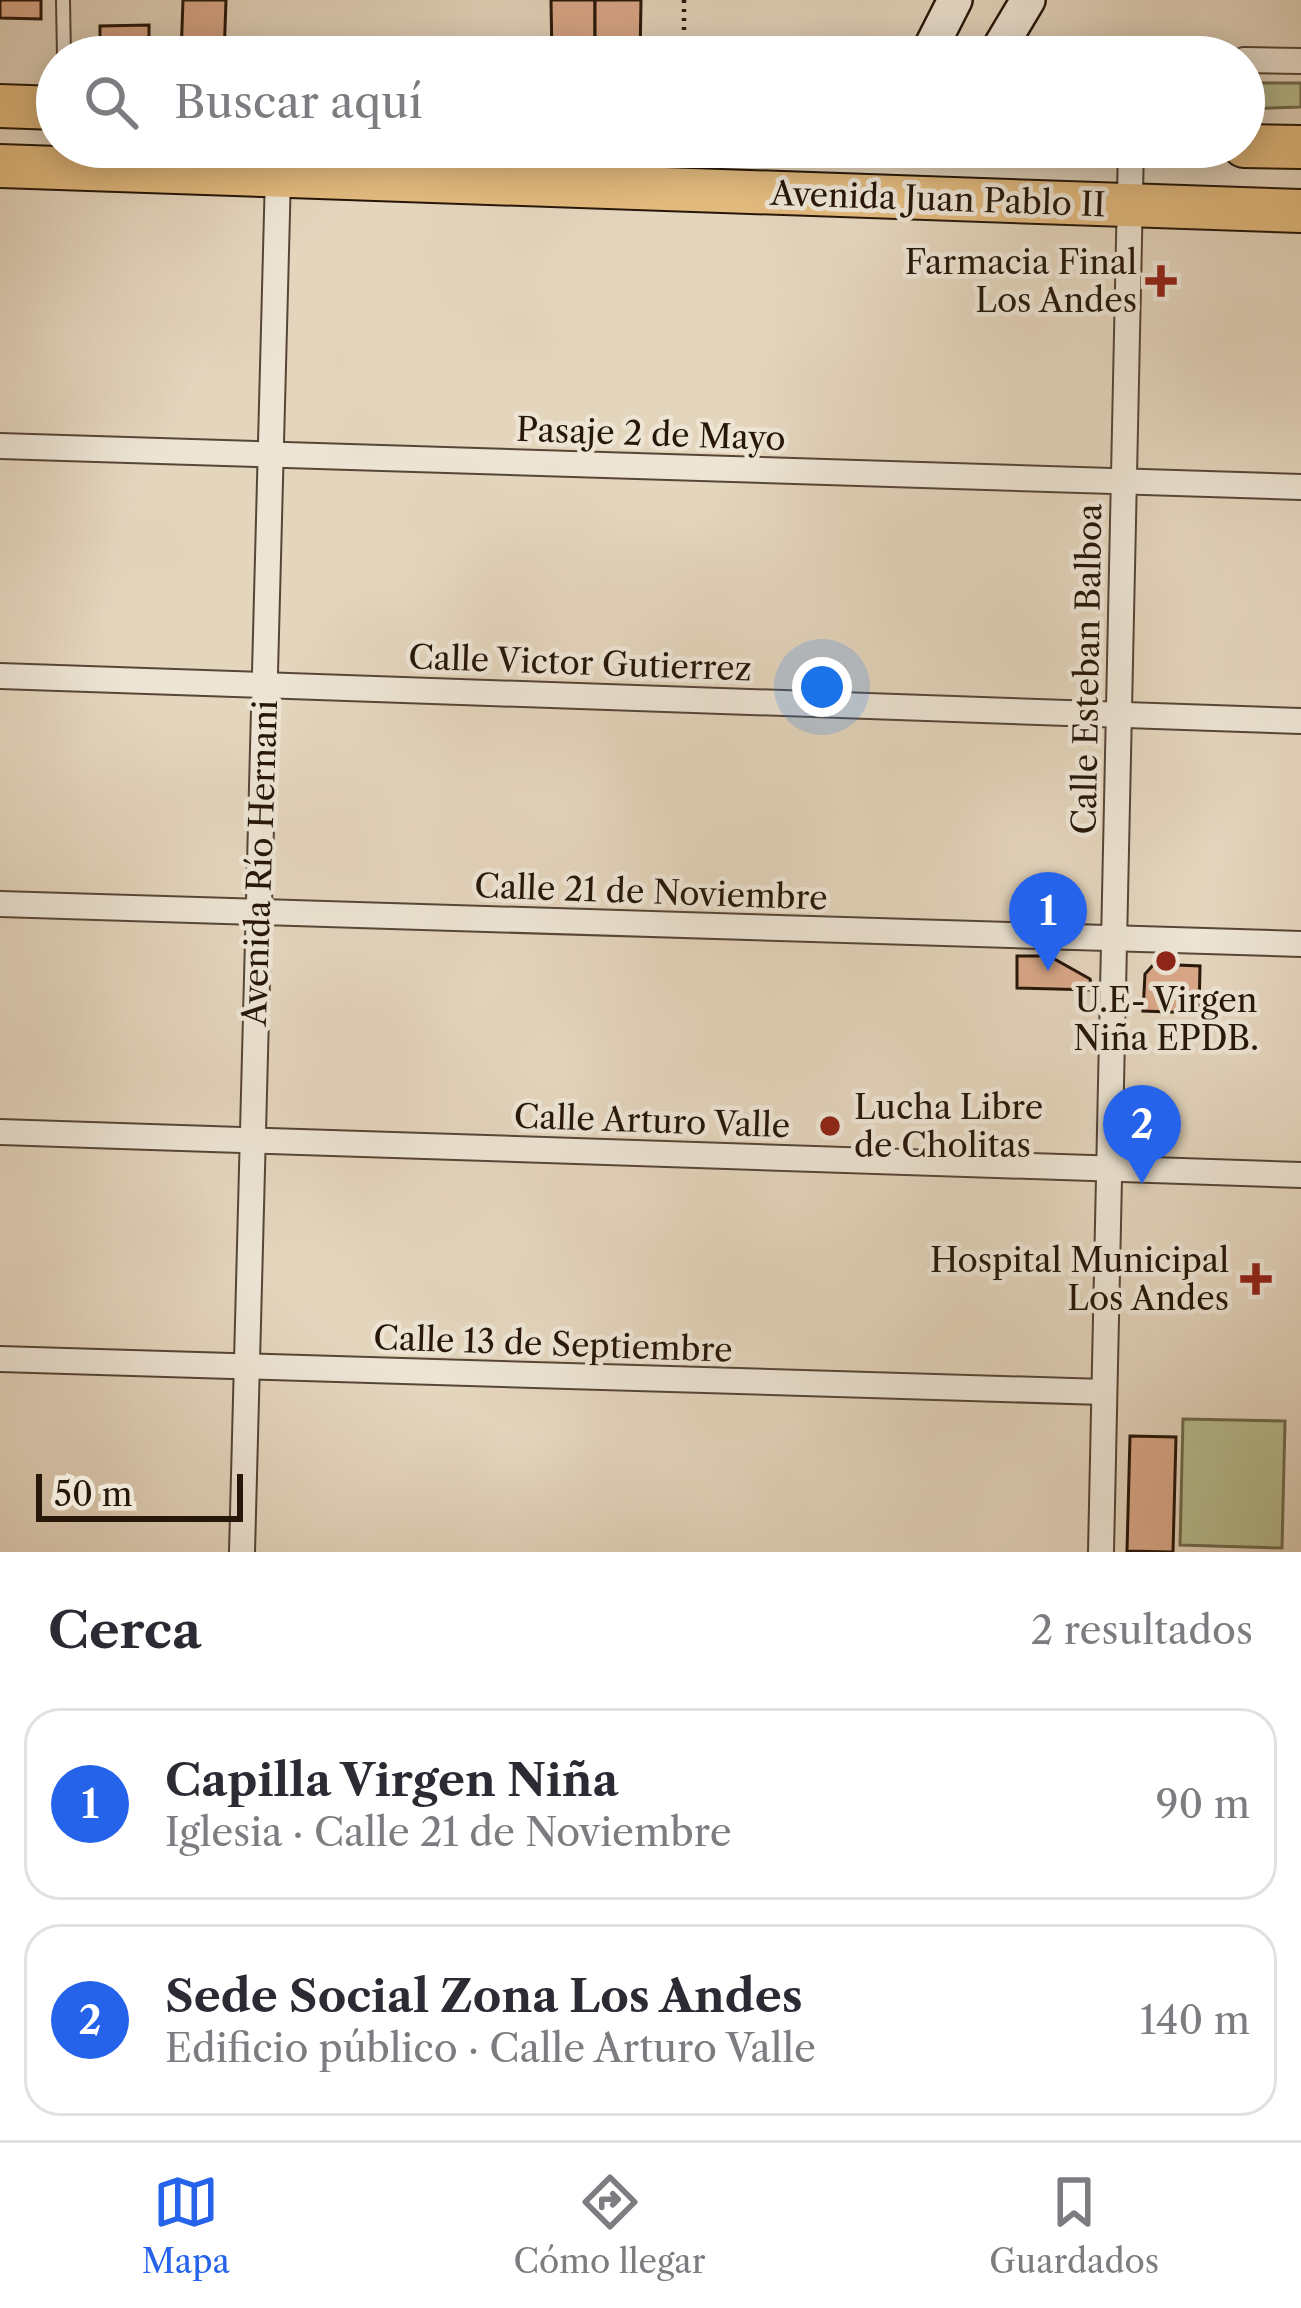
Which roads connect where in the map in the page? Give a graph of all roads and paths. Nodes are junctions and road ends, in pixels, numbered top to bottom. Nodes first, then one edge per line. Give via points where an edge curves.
1 (64, 0) edge
2 (684, 0) edge
3 (955, 0) edge
4 (1028, 0) edge
5 (64, 36) edge
6 (684, 36) edge
7 (937, 36) edge
8 (1007, 36) edge
9 (1265, 61) edge
10 (1301, 62) edge
11 (0, 106) edge
12 (36, 107) edge
13 (1265, 146) edge
14 (1301, 147) edge
15 (0, 166) edge
16 (36, 167) edge
17 (62, 168) edge
18 (1131, 168) edge
19 (278, 175) junction
20 (1130, 205) junction
21 (1301, 211) edge
22 (0, 446) edge
23 (271, 457) junction
24 (1124, 481) junction
25 (1301, 488) edge
26 (0, 676) edge
27 (265, 686) junction
28 (1119, 714) junction
29 (1301, 721) edge
30 (0, 904) edge
31 (259, 913) junction
32 (1114, 939) junction
33 (1301, 944) edge
34 (0, 1132) edge
35 (253, 1141) junction
36 (1109, 1169) junction
37 (1301, 1175) edge
38 (0, 1359) edge
39 (247, 1368) junction
40 (1105, 1393) junction
41 (242, 1552) edge
42 (1101, 1552) edge

1 - 5 lane
2 - 6 path
3 - 7 street
4 - 8 street
9 - 10 street
11 - 12 highway
13 - 14 highway
15 - 16 highway, Avenida Juan Pablo II
17 - 19 highway, Avenida Juan Pablo II
18 - 20 street, Calle Esteban Balboa
19 - 20 highway, Avenida Juan Pablo II
19 - 23 street, Avenida Río Hernani
20 - 21 highway, Avenida Juan Pablo II
20 - 24 street, Calle Esteban Balboa
22 - 23 street, Pasaje 2 de Mayo
23 - 24 street, Pasaje 2 de Mayo
23 - 27 street, Avenida Río Hernani
24 - 25 street, Pasaje 2 de Mayo
24 - 28 street, Calle Esteban Balboa
26 - 27 street, Calle Victor Gutierrez
27 - 28 street, Calle Victor Gutierrez
27 - 31 street, Avenida Río Hernani
28 - 29 street, Calle Victor Gutierrez
28 - 32 street, Calle Esteban Balboa
30 - 31 street, Calle 21 de Noviembre
31 - 32 street, Calle 21 de Noviembre
31 - 35 street, Avenida Río Hernani
32 - 33 street, Calle 21 de Noviembre
32 - 36 street, Calle Esteban Balboa
34 - 35 street, Calle Arturo Valle
35 - 36 street, Calle Arturo Valle
35 - 39 street, Avenida Río Hernani
36 - 37 street, Calle Arturo Valle
36 - 40 street, Calle Esteban Balboa
38 - 39 street, Calle 13 de Septiembre
39 - 40 street, Calle 13 de Septiembre
39 - 41 street, Avenida Río Hernani
40 - 42 street, Calle Esteban Balboa

